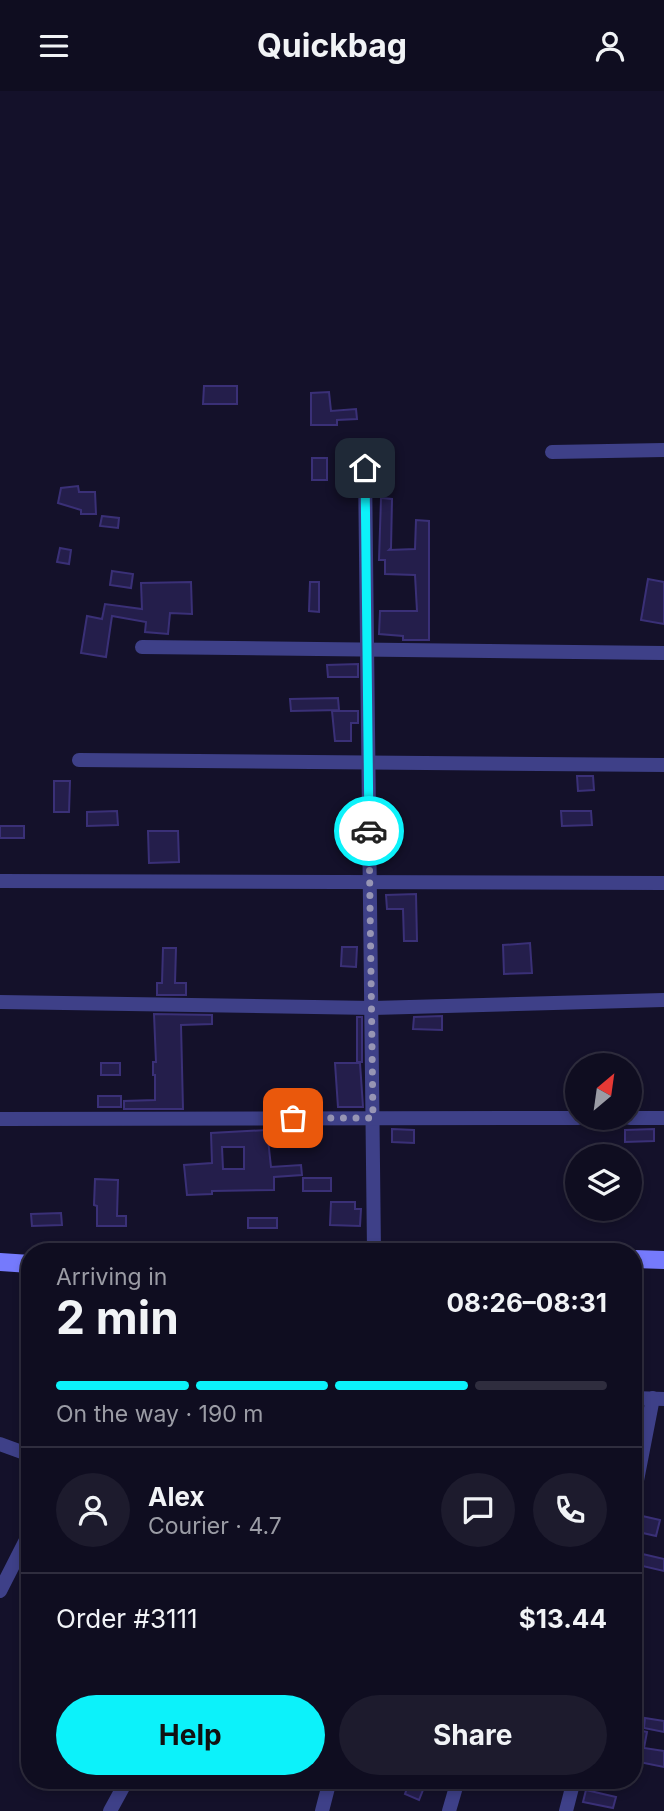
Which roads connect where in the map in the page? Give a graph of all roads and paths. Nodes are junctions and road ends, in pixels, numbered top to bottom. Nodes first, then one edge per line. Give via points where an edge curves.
1 (664, 450) edge
2 (552, 452) dead end
3 (365, 468) dead end
4 (142, 647) dead end
5 (367, 650) junction
6 (664, 653) edge
7 (79, 760) dead end
8 (369, 763) junction
9 (664, 765) edge
10 (0, 881) edge
11 (370, 882) junction
12 (664, 883) edge
13 (664, 1000) edge
14 (0, 1002) edge
15 (373, 1007) junction
16 (373, 1118) junction
17 (565, 1118) edge
18 (642, 1118) edge
19 (664, 1118) edge
20 (0, 1119) edge
21 (374, 1243) edge
22 (642, 1259) edge
23 (664, 1260) edge
24 (0, 1262) edge
25 (21, 1263) edge
26 (658, 1399) edge
27 (0, 1444) edge
28 (21, 1452) edge
29 (642, 1464) edge
30 (21, 1550) edge
31 (0, 1591) edge
32 (122, 1789) edge
33 (328, 1789) edge
34 (455, 1789) edge
35 (572, 1789) edge
36 (110, 1811) edge
37 (322, 1811) edge
38 (449, 1811) edge
39 (566, 1811) edge

1 - 2 street
3 - 5 street
4 - 5 street
5 - 6 street
5 - 8 street
7 - 8 street
8 - 9 street
8 - 11 street
10 - 11 street
11 - 12 street
11 - 15 street
13 - 15 street
14 - 15 street
15 - 16 street
16 - 17 street
16 - 20 street
16 - 21 street
18 - 19 street
22 - 23 main road
24 - 25 main road
26 - 29 street
27 - 28 street
30 - 31 street
32 - 36 street
33 - 37 street
34 - 38 street
35 - 39 street

